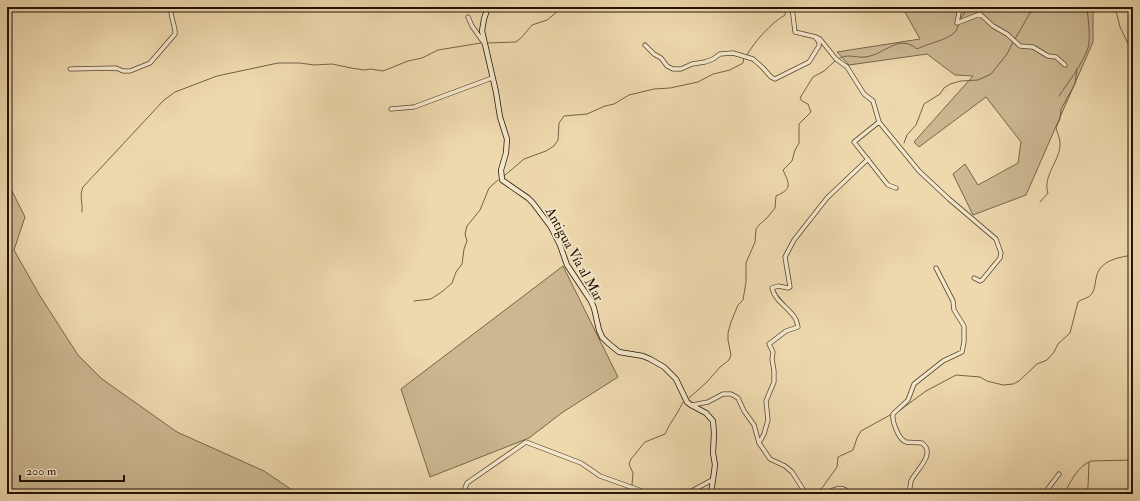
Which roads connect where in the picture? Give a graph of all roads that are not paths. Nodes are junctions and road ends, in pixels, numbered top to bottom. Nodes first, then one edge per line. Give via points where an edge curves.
1 (171, 7) edge
2 (488, 7) edge
3 (792, 7) edge
4 (960, 7) edge
5 (468, 17) dead end
6 (814, 36) junction
7 (485, 44) junction
8 (645, 45) dead end
9 (1065, 65) dead end
10 (70, 69) dead end
11 (492, 78) junction
12 (391, 109) dead end
13 (879, 122) junction
14 (868, 159) junction
15 (896, 188) dead end
16 (936, 268) dead end
17 (974, 278) dead end
18 (691, 405) junction
19 (759, 444) junction
20 (1059, 474) dead end
21 (712, 480) junction
22 (469, 494) edge
23 (645, 494) edge
24 (686, 494) edge
25 (711, 494) edge
26 (806, 494) edge
27 (826, 494) edge
28 (849, 494) edge
29 (909, 494) edge
30 (1044, 494) edge

1 - 10 street via 175,34 150,63 126,71 116,68
2 - 7 main road, Antigua Vía al Mar via 482,31
3 - 6 street via 796,33
4 - 9 street via 958,23 980,14 1020,46 1033,47 1048,56 1056,57
5 - 7 street
6 - 8 street via 820,45 809,62 775,79 758,62 733,53 718,54 705,62 673,69 666,66 661,58
6 - 13 street via 847,67 864,94 873,101
7 - 11 main road, Antigua Vía al Mar
11 - 12 street via 414,107
11 - 18 main road, Antigua Vía al Mar via 507,139 501,170 502,180 528,198 551,227 567,265 591,302 602,337 619,352 650,359 667,370 676,379
13 - 14 street via 855,141
13 - 17 street via 919,171 996,239 1000,246 1000,258 982,281
14 - 15 street via 888,185
14 - 19 street via 827,198 794,240 785,257 790,287 772,288 795,318 798,327 784,332 769,344 773,351 774,382 766,401 768,420
16 - 29 street via 954,302 954,310 964,326 964,346 962,352 942,362 914,384 908,400 893,414 893,422 904,440 922,443 926,448 926,456 912,480
18 - 19 street via 708,402 727,393 735,396 754,425
18 - 21 main road, Antigua Vía al Mar via 706,413 713,421 715,465
19 - 26 street via 770,459 792,472
20 - 30 street
21 - 24 street
21 - 25 main road, Antigua Vía al Mar
22 - 23 street via 465,488 467,483 526,442 581,463 600,476
27 - 28 street via 840,488

